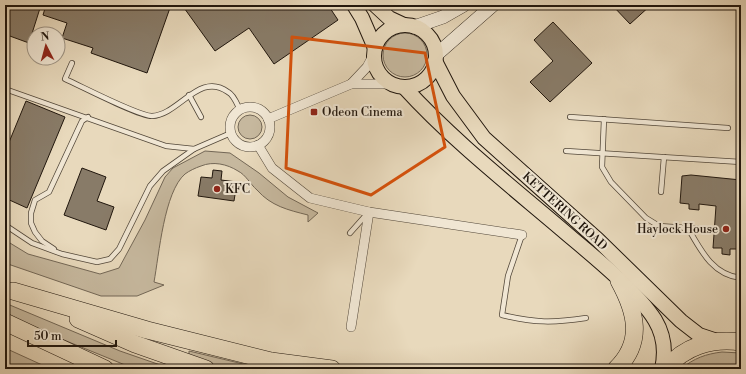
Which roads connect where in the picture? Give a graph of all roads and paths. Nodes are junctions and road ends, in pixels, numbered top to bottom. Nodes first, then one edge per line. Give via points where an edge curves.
1 (354, 5) edge
2 (375, 5) edge
3 (464, 5) edge
4 (493, 5) edge
5 (409, 26) junction
6 (374, 51) junction
7 (435, 58) junction
8 (72, 63) dead end
9 (351, 84) junction
10 (398, 86) junction
11 (5, 89) edge
12 (189, 95) junction
13 (240, 110) junction
14 (88, 117) junction
15 (202, 117) dead end
16 (570, 117) dead end
17 (268, 119) junction
18 (604, 119) junction
19 (728, 128) dead end
20 (231, 133) junction
21 (258, 145) junction
22 (194, 149) junction
23 (566, 151) dead end
24 (602, 153) junction
25 (664, 157) junction
26 (741, 162) edge
27 (661, 192) dead end
28 (368, 212) junction
29 (5, 225) edge
30 (688, 228) junction
31 (702, 229) dead end
32 (350, 233) dead end
33 (522, 235) joint
34 (62, 254) junction
35 (741, 278) edge
36 (620, 281) junction
37 (9, 289) edge
38 (586, 318) dead end
39 (5, 322) edge
40 (351, 327) dead end
41 (717, 341) junction
42 (741, 342) edge
43 (64, 349) junction
44 (105, 369) edge
45 (117, 369) edge
46 (206, 369) edge
47 (332, 369) edge
48 (616, 369) edge
49 (662, 369) edge
50 (666, 369) edge

1 - 6 main road via 362,18
2 - 5 main road via 389,18
3 - 5 street via 443,17
4 - 7 street
5 - 6 main road via 394,27 386,32 379,39
5 - 7 main road via 422,31 429,38 434,46
6 - 9 street via 367,67
6 - 10 main road via 374,63 378,72 384,79
7 - 10 main road via 433,69 421,82
7 - 41 main road, KETTERING ROAD via 453,96 484,138 598,240 681,321 699,335
8 - 12 lane via 65,79 134,111 151,116 163,114
9 - 10 street
9 - 17 street
10 - 36 main road, KETTERING ROAD
11 - 14 lane
12 - 13 lane via 204,88 216,87 229,92
12 - 15 lane
13 - 17 street via 256,108
13 - 20 street via 231,120
14 - 22 lane via 166,146
14 - 34 lane via 82,121 49,192 36,200 31,213 31,223 35,232 42,241
16 - 18 lane
17 - 21 street via 268,134
18 - 19 lane
18 - 24 lane
20 - 21 street via 242,145
20 - 22 lane
21 - 28 street via 272,168 310,198
22 - 34 lane via 167,168 150,186 119,249 110,259 97,262
23 - 24 lane
24 - 25 lane
24 - 30 lane via 602,167 611,182 646,218 659,226
25 - 26 lane
25 - 27 lane
28 - 32 lane
28 - 33 street
28 - 40 street
29 - 34 lane via 32,243
30 - 31 lane
30 - 35 lane via 701,252 717,270 730,277
33 - 38 lane via 508,276 502,315 531,322
36 - 48 highway via 632,311 635,329 627,356
36 - 49 main road, KETTERING ROAD via 645,306 660,330 665,351
37 - 46 highway via 135,344
37 - 47 highway via 147,330 271,361
39 - 43 highway
41 - 42 highway
41 - 50 highway via 691,348
43 - 44 highway
43 - 45 highway

